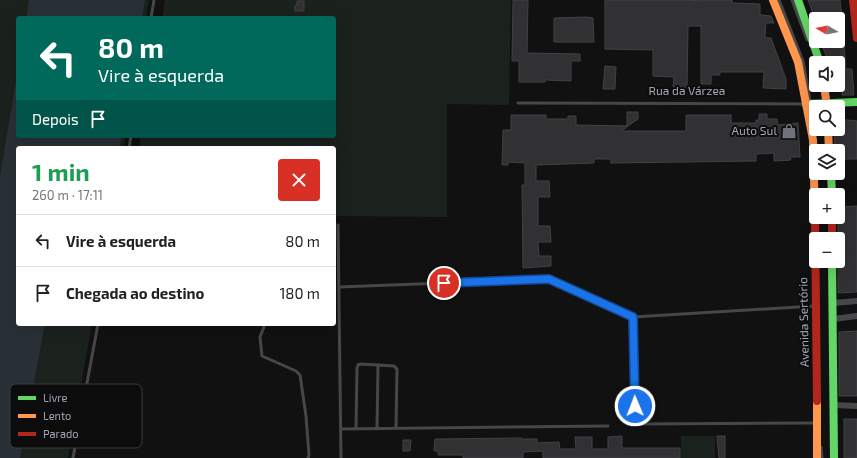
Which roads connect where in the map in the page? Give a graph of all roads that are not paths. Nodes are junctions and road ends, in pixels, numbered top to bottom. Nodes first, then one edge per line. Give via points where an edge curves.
1 (154, 0) edge
2 (774, 0) edge
3 (779, 0) edge
4 (792, 0) edge
5 (798, 0) edge
6 (854, 0) edge
7 (151, 16) edge
8 (857, 38) edge
9 (814, 56) edge
10 (818, 56) edge
11 (857, 102) edge
12 (518, 103) dead end
13 (808, 103) junction
14 (845, 103) edge
15 (816, 144) edge
16 (338, 226) dead end
17 (820, 268) edge
18 (828, 268) edge
19 (832, 268) edge
20 (339, 287) junction
21 (857, 301) edge
22 (339, 304) joint
23 (831, 304) junction
24 (816, 306) junction
25 (857, 316) edge
26 (633, 317) junction
27 (831, 319) junction
28 (98, 326) edge
29 (264, 326) edge
30 (378, 365) junction
31 (87, 384) edge
32 (831, 405) junction
33 (857, 406) edge
34 (817, 424) junction
35 (608, 426) dead end
36 (396, 428) junction
37 (341, 429) junction
38 (356, 429) junction
39 (377, 429) junction
40 (75, 448) edge
41 (832, 454) edge
42 (73, 458) edge
43 (308, 458) edge
44 (341, 458) edge
45 (817, 458) edge
46 (822, 458) edge

1 - 7 lane
2 - 13 main road, Avenida Sertório via 798,62
3 - 13 lane via 804,60
4 - 9 lane
5 - 10 main road
6 - 8 main road
11 - 14 main road, Rua da Várzea
12 - 13 lane, Rua da Várzea
13 - 15 lane
13 - 24 main road, Avenida Sertório via 813,140
16 - 20 lane
17 - 46 lane
18 - 23 lane
19 - 23 main road
20 - 22 lane
20 - 26 lane via 549,279
21 - 23 street
22 - 37 lane
23 - 27 main road
24 - 26 lane
24 - 34 main road, Avenida Sertório
25 - 27 street
26 - 34 lane via 637,424
27 - 32 main road
28 - 31 lane
29 - 43 lane via 260,338 262,356 300,374
30 - 36 lane via 394,366 397,369
30 - 38 lane via 361,364 357,367
30 - 39 lane
32 - 33 street
32 - 41 main road
34 - 45 main road, Avenida Sertório
35 - 36 lane
36 - 39 lane
37 - 38 lane
37 - 44 lane
38 - 39 lane
40 - 42 lane

